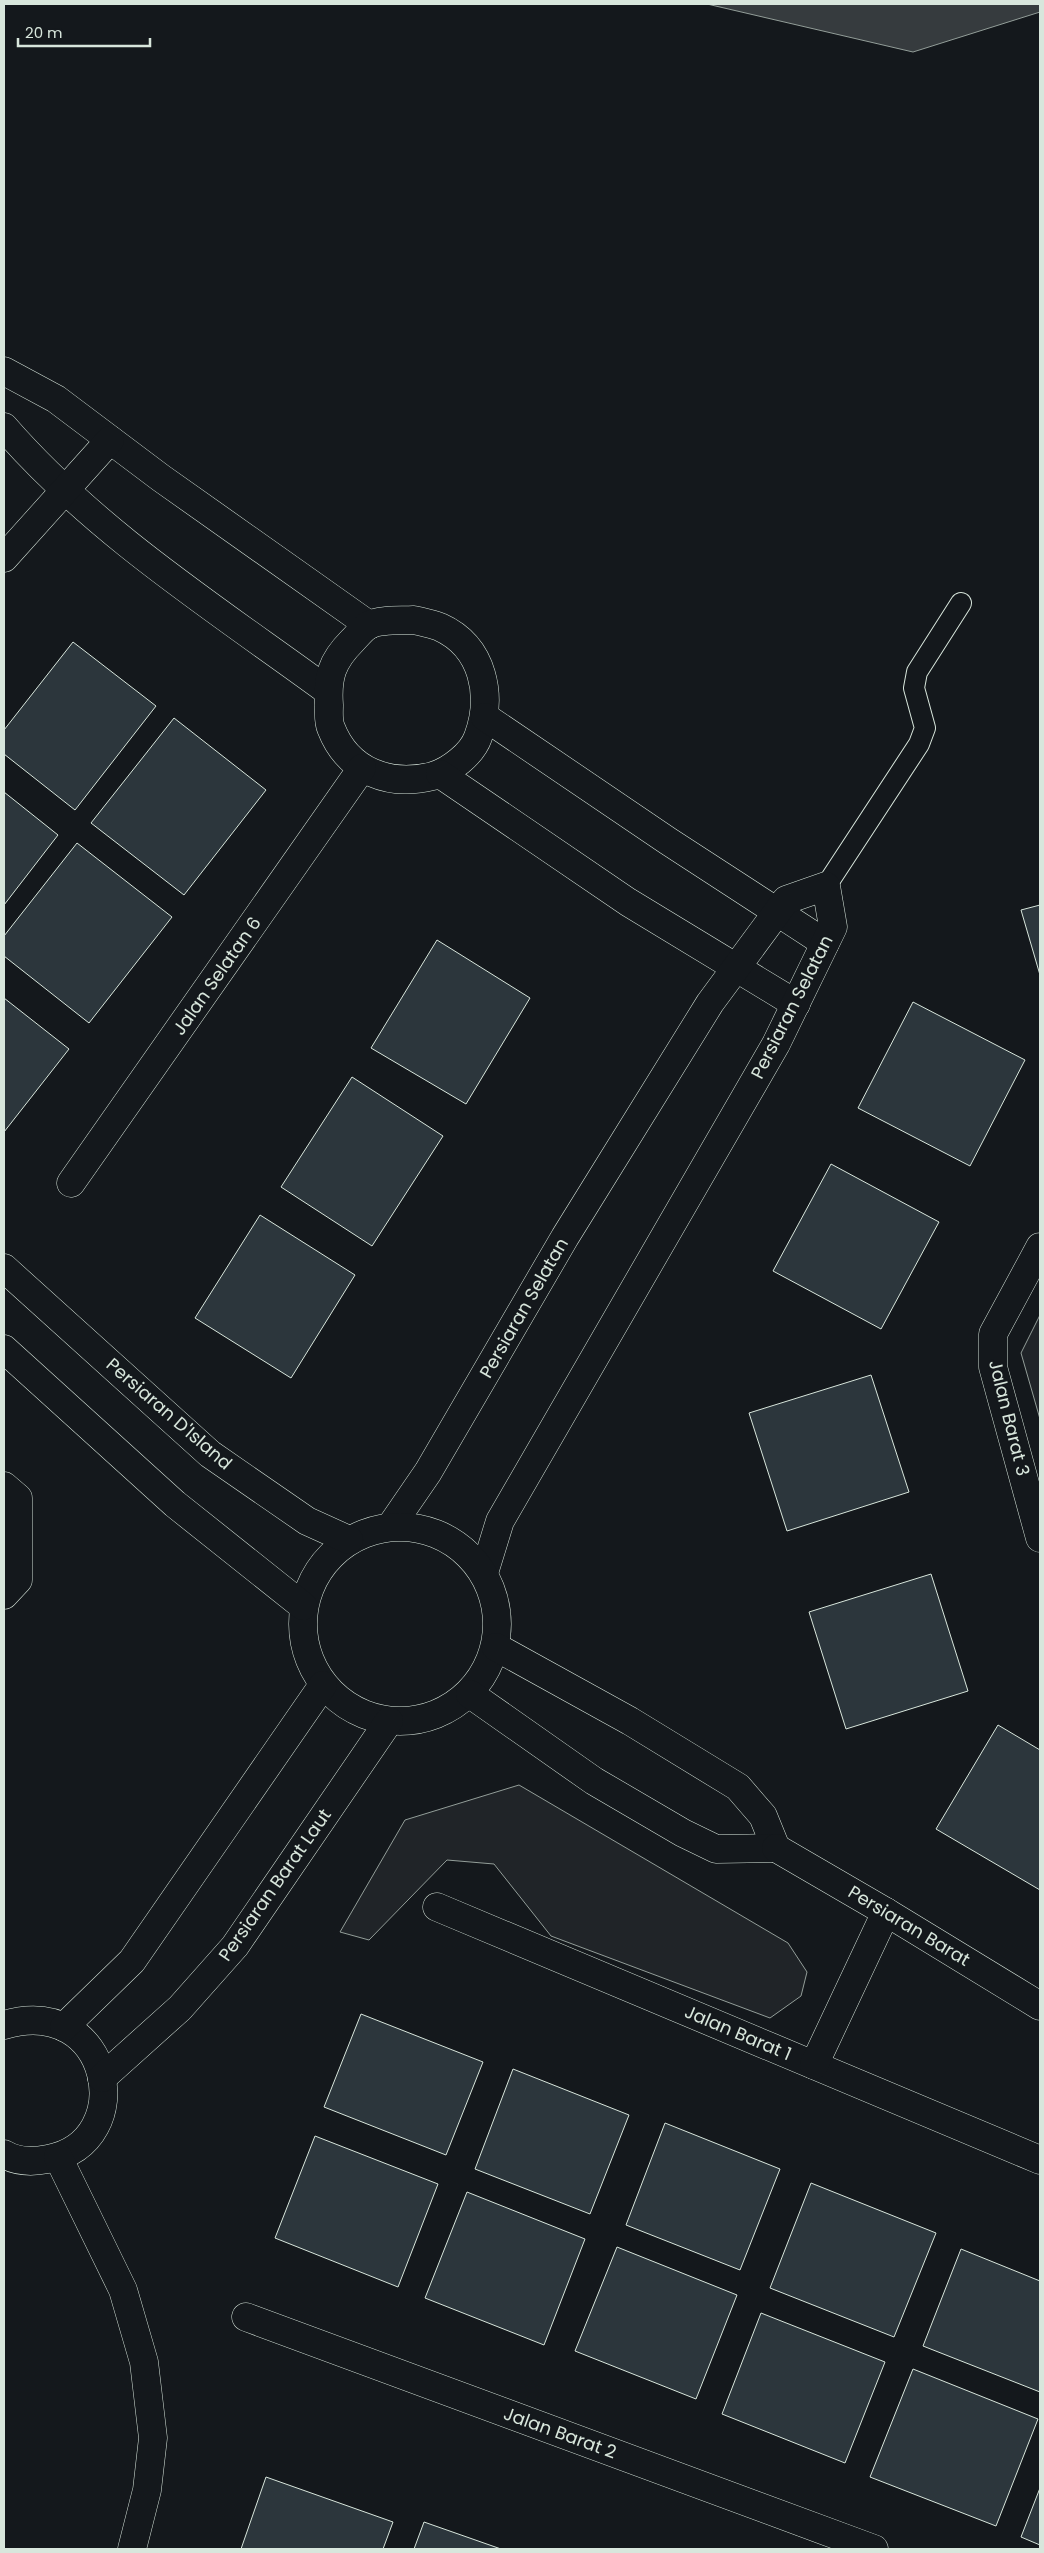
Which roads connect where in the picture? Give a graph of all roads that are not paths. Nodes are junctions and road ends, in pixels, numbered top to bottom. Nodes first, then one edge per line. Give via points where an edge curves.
1 (4, 370) edge
2 (4, 427) edge
3 (110, 440) junction
4 (66, 490) junction
5 (4, 558) edge
6 (961, 603) dead end
7 (369, 625) junction
8 (328, 691) junction
9 (485, 717) junction
10 (362, 768) junction
11 (440, 774) junction
12 (826, 886) junction
13 (777, 912) junction
14 (825, 943) junction
15 (736, 968) junction
16 (796, 1004) junction
17 (71, 1183) dead end
18 (1040, 1247) edge
19 (4, 1268) edge
20 (4, 1349) edge
21 (4, 1486) edge
22 (391, 1526) junction
23 (1040, 1538) edge
24 (349, 1540) junction
25 (484, 1573) junction
26 (4, 1595) edge
27 (304, 1606) junction
28 (496, 1647) junction
29 (324, 1684) junction
30 (470, 1694) junction
31 (389, 1721) junction
32 (776, 1848) junction
33 (436, 1907) dead end
34 (886, 1912) junction
35 (1040, 2006) edge
36 (4, 2025) edge
37 (64, 2027) junction
38 (814, 2065) junction
39 (102, 2078) junction
40 (4, 2154) edge
41 (58, 2157) junction
42 (1040, 2160) edge
43 (246, 2317) dead end
44 (132, 2549) edge
45 (874, 2549) edge

1 - 3 street via 56,399
2 - 4 street
3 - 4 street
3 - 7 street
4 - 5 street
4 - 8 street via 113,532
6 - 12 lane via 917,672 914,688 925,728 919,744
7 - 8 street via 343,650 329,674
7 - 9 street via 414,620 440,627 462,643 478,665 486,690
8 - 10 street via 330,726 343,750
9 - 11 street via 477,741 461,760
9 - 13 street
10 - 11 street via 387,778 415,781
10 - 17 street, Jalan Selatan 6
11 - 15 street via 628,902
12 - 13 street, Persiaran Selatan via 786,900
12 - 14 street, Persiaran Selatan via 833,927
13 - 14 street
13 - 15 street, Persiaran Selatan
14 - 16 street, Persiaran Selatan
15 - 16 street
15 - 22 street, Persiaran Selatan via 710,1004 591,1195 428,1472
16 - 25 street, Persiaran Selatan via 776,1044 500,1520
18 - 23 street, Jalan Barat 3 via 993,1334 993,1367
19 - 24 street, Persiaran D'Island via 210,1454 307,1521
20 - 27 street via 176,1504
21 - 26 street via 18,1498 18,1580
22 - 24 street
22 - 25 street via 418,1528 444,1536 466,1552
24 - 27 street via 319,1568 309,1586
25 - 28 street via 494,1597 499,1622
27 - 29 street via 303,1634 309,1660
28 - 30 street via 486,1671
28 - 32 street via 630,1721 738,1787 763,1816
29 - 31 street via 336,1698 353,1709
29 - 37 street via 132,1961
30 - 31 street via 446,1711 419,1720
30 - 32 street via 594,1781 683,1834 716,1849
31 - 39 street, Persiaran Barat Laut via 235,1946 180,2008
32 - 34 street, Persiaran Barat
33 - 38 street, Jalan Barat 1
34 - 35 street, Persiaran Barat
34 - 38 street
36 - 37 street via 27,2020 51,2021
37 - 39 street via 90,2047 101,2067
38 - 42 street, Jalan Barat 1
39 - 41 street via 105,2089 102,2111 92,2131 77,2147
40 - 41 street via 34,2162
41 - 44 street via 123,2290 144,2362 153,2438 147,2490
43 - 45 street, Jalan Barat 2

